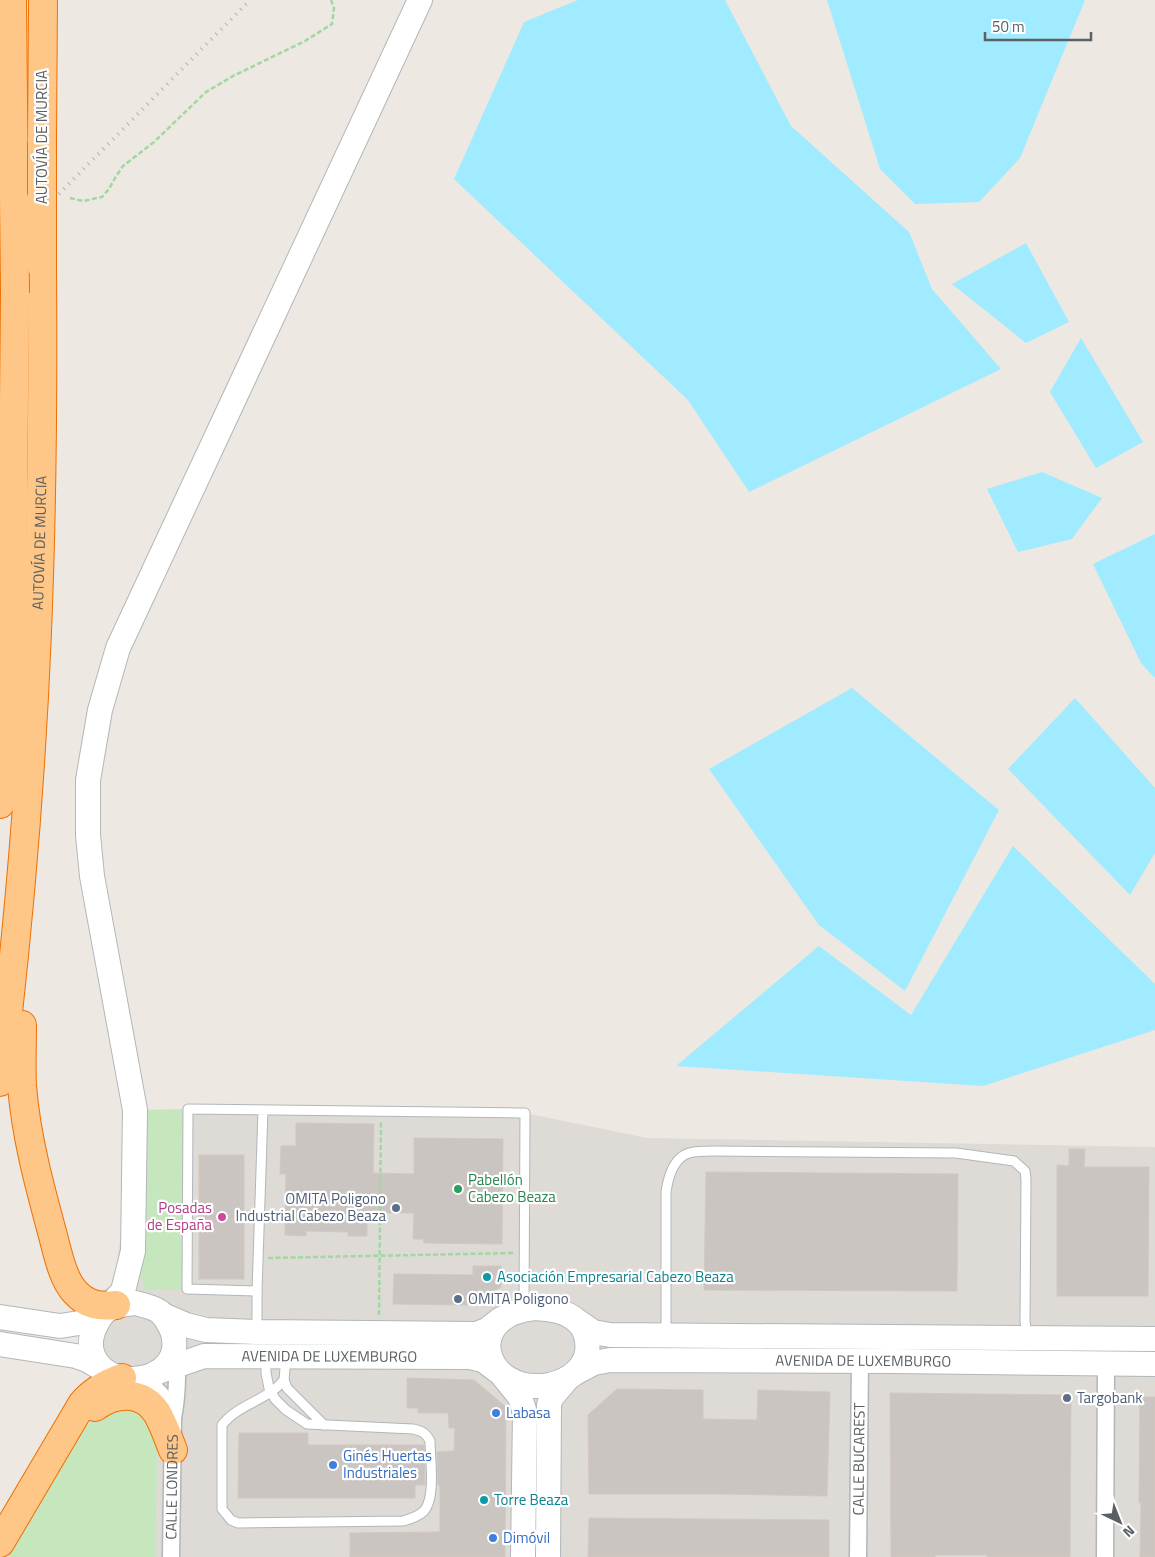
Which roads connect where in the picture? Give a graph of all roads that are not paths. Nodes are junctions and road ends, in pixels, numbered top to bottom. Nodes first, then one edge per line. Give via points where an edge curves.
1 (12, 0) edge
2 (43, 0) edge
3 (420, 0) edge
4 (0, 804) edge
5 (12, 975) junction
6 (0, 1082) edge
7 (263, 1110) junction
8 (133, 1251) junction
9 (257, 1291) junction
10 (524, 1309) junction
11 (108, 1310) junction
12 (160, 1313) junction
13 (0, 1317) edge
14 (501, 1319) junction
15 (577, 1321) junction
16 (257, 1332) junction
17 (666, 1336) junction
18 (861, 1337) junction
19 (1027, 1338) junction
20 (1107, 1339) junction
21 (1155, 1339) edge
22 (0, 1344) edge
23 (860, 1362) junction
24 (1106, 1364) junction
25 (1155, 1364) edge
26 (278, 1365) junction
27 (145, 1368) junction
28 (500, 1373) junction
29 (571, 1376) junction
30 (272, 1393) junction
31 (173, 1418) junction
32 (324, 1425) junction
33 (55, 1450) junction
34 (173, 1450) junction
35 (0, 1542) edge
36 (171, 1557) edge
37 (523, 1557) edge
38 (548, 1557) edge
39 (858, 1557) edge
40 (1105, 1557) edge

1 - 4 highway, AUTOVÍA DE MURCIA, bridge via 16,293 12,614
2 - 5 highway, AUTOVÍA DE MURCIA, bridge via 43,421 37,626 29,782
3 - 8 main road via 118,648 100,710 88,780 88,834 92,876 135,1110
5 - 6 highway, AUTOVÍA DE MURCIA
5 - 11 highway via 22,1010 22,1086 26,1120 57,1249 74,1291 91,1304
7 - 9 lane
7 - 9 lane via 188,1109 187,1289
7 - 10 lane via 526,1113
8 - 11 main road via 123,1291
8 - 12 main road via 142,1285
9 - 16 lane
10 - 14 main road
10 - 15 main road via 552,1309
11 - 12 main road, AVENIDA DE LUXEMBURGO via 135,1303
11 - 13 main road, AVENIDA DE LUXEMBURGO via 79,1323 60,1326
11 - 27 main road via 92,1332 91,1352 95,1361
12 - 16 main road, AVENIDA DE LUXEMBURGO via 197,1328
12 - 27 main road via 174,1336
14 - 16 main road, AVENIDA DE LUXEMBURGO via 488,1330 470,1334
14 - 28 main road via 489,1336 488,1346 489,1357
15 - 17 main road, AVENIDA DE LUXEMBURGO via 600,1334
15 - 29 main road via 584,1329 588,1347 584,1362
17 - 18 main road, AVENIDA DE LUXEMBURGO
17 - 19 lane via 668,1179 672,1169 688,1154 713,1151 956,1153 1014,1161 1025,1171 1026,1179
18 - 19 main road, AVENIDA DE LUXEMBURGO
18 - 23 main road
19 - 20 main road, AVENIDA DE LUXEMBURGO
20 - 21 main road, AVENIDA DE LUXEMBURGO
20 - 24 main road
22 - 27 main road
23 - 24 main road, AVENIDA DE LUXEMBURGO
23 - 29 main road, AVENIDA DE LUXEMBURGO via 610,1360 594,1363
23 - 39 street, CALLE BUCAREST
24 - 25 main road, AVENIDA DE LUXEMBURGO
24 - 40 street
26 - 27 main road, AVENIDA DE LUXEMBURGO via 204,1356
26 - 28 main road, AVENIDA DE LUXEMBURGO via 470,1357 483,1360
26 - 30 lane
26 - 30 lane via 266,1373
26 - 32 lane via 287,1388
27 - 31 street via 148,1384 167,1401
27 - 31 street, CALLE LONDRES via 176,1401
27 - 33 highway via 106,1384 89,1396
28 - 29 main road via 516,1382 538,1386
28 - 37 main road via 520,1397 525,1413
29 - 38 main road via 551,1398 549,1405
30 - 32 lane via 286,1410 307,1424
30 - 32 lane via 227,1418 222,1425 222,1509 226,1515 238,1523 403,1521 424,1510 431,1498 430,1441 427,1435 413,1429
31 - 34 street, CALLE LONDRES
33 - 34 highway via 93,1408 111,1397 126,1395 139,1397 154,1408
33 - 35 highway
34 - 36 street, CALLE LONDRES

